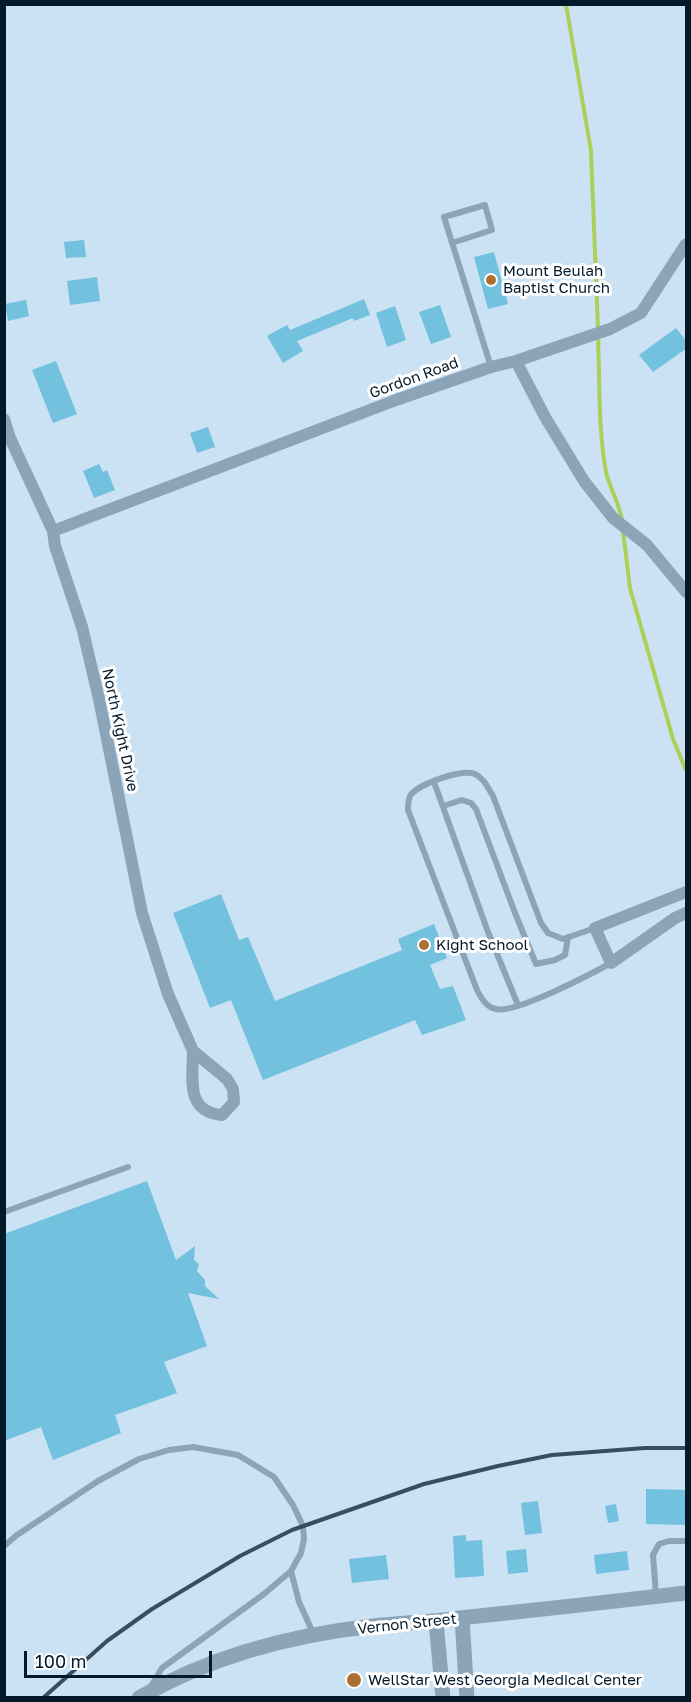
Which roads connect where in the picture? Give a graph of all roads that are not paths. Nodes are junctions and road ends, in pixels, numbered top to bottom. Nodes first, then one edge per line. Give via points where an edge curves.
1 (452, 243) junction
2 (687, 244) edge
3 (516, 361) junction
4 (491, 367) junction
5 (4, 419) edge
6 (53, 531) junction
7 (687, 592) edge
8 (434, 782) junction
9 (443, 807) junction
10 (687, 892) edge
11 (687, 913) edge
12 (595, 928) junction
13 (568, 937) junction
14 (611, 963) junction
15 (518, 1005) junction
16 (193, 1051) junction
17 (128, 1167) dead end
18 (4, 1212) edge
19 (687, 1541) edge
20 (4, 1546) edge
21 (291, 1571) junction
22 (687, 1593) edge
23 (656, 1597) junction
24 (462, 1618) junction
25 (436, 1621) junction
26 (314, 1635) junction
27 (144, 1695) edge
28 (443, 1698) edge
29 (467, 1698) edge

1 - 1 lane via 444,217 485,205 492,230
1 - 4 lane
2 - 3 street, Gordon Road via 641,313 610,329
3 - 4 street, Gordon Road
3 - 7 street via 584,480 613,518 647,545
4 - 6 street, Gordon Road
5 - 6 street, North Kight Drive
6 - 16 street, North Kight Drive via 82,627 142,913 168,994
8 - 9 lane
8 - 13 lane via 465,772 485,783 541,923 556,938
8 - 15 lane via 411,795 408,810 483,1000 497,1010
9 - 13 lane via 462,800 476,809 536,964 565,955
9 - 15 lane
10 - 12 street
11 - 14 street
12 - 13 lane
12 - 14 street
14 - 15 lane
16 - 16 street, North Kight Drive via 227,1079 233,1089 234,1102 222,1114 212,1114 201,1107 193,1093
17 - 18 lane
19 - 23 lane via 659,1544 653,1555
20 - 21 lane via 98,1481 140,1459 192,1447 238,1455 274,1477 303,1526 301,1552
21 - 26 lane
21 - 27 lane via 162,1668
22 - 23 street, Vernon Street
23 - 24 street, Vernon Street
24 - 25 street, Vernon Street
24 - 29 street
25 - 26 street, Vernon Street
25 - 28 street
26 - 27 street, Vernon Street via 229,1657

